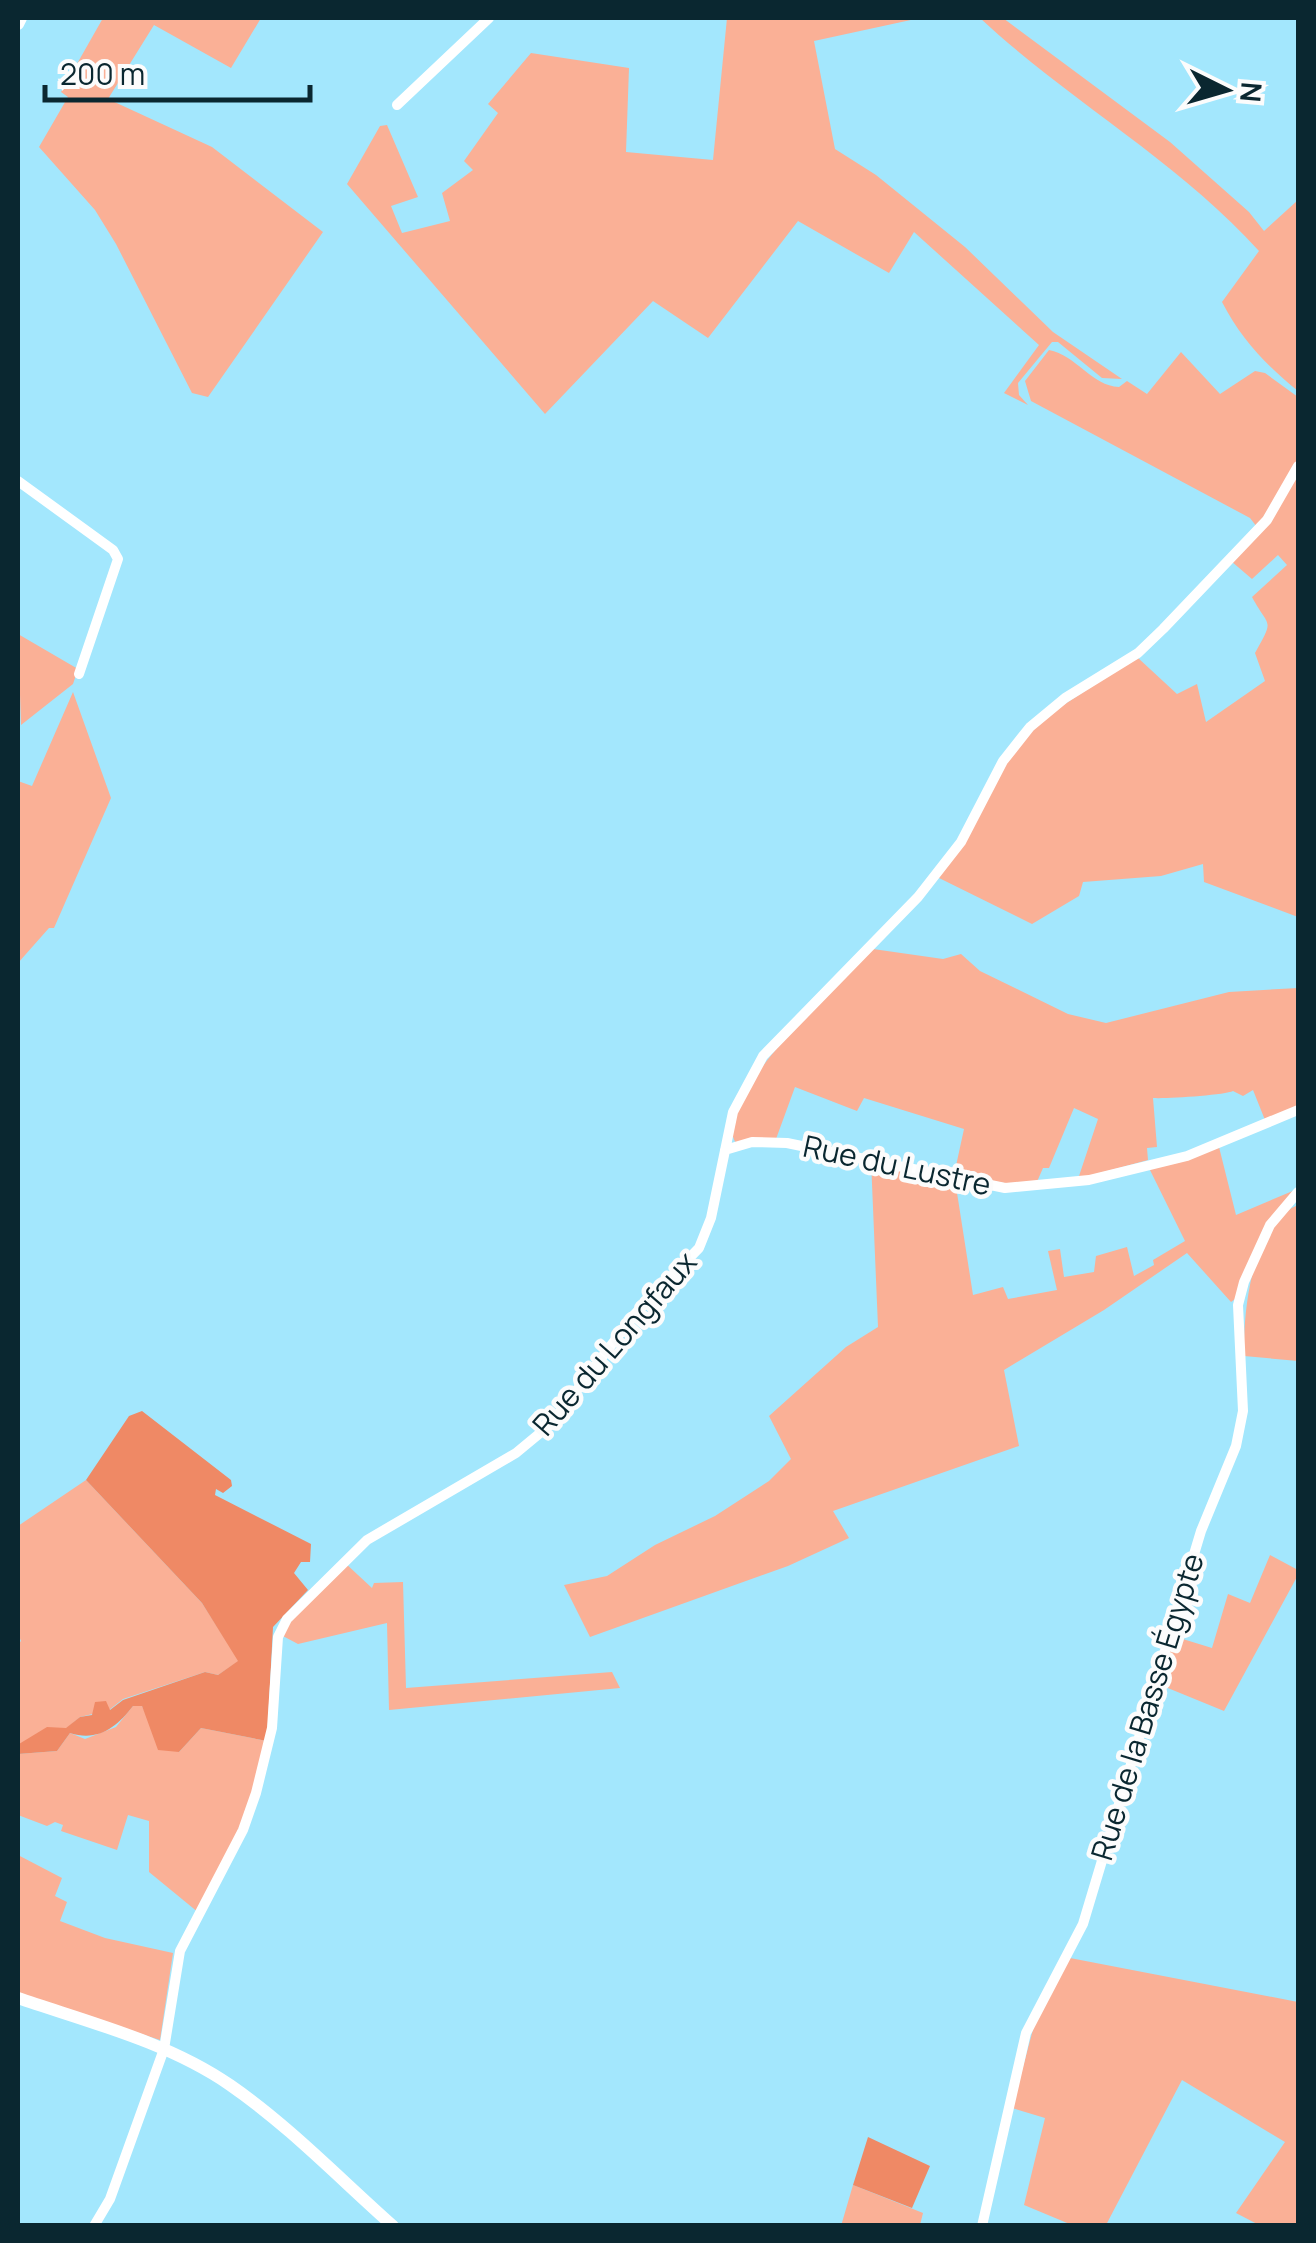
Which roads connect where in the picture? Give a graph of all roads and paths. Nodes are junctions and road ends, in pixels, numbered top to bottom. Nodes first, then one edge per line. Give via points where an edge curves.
1 (489, 18) edge
2 (397, 105) dead end
3 (1298, 466) edge
4 (18, 481) edge
5 (79, 674) dead end
6 (1298, 1110) edge
7 (725, 1150) junction
8 (1298, 1192) edge
9 (18, 1998) edge
10 (164, 2049) junction
11 (94, 2226) edge
12 (393, 2226) edge
13 (982, 2226) edge

1 - 2 street
3 - 7 street, Rue du Longfaux via 1267,520 1163,629 1047,712 1016,744 961,842 918,898 756,1065 735,1106
4 - 5 street via 116,555
6 - 7 street, Rue du Lustre via 1187,1156 1089,1180 1005,1188 787,1143
7 - 10 street, Rue du Longfaux via 711,1218 694,1256 635,1314 551,1424 516,1453 367,1540 281,1628 272,1728 259,1782 242,1830 180,1950
8 - 13 street, Rue de la Basse Égypte via 1270,1225 1244,1282 1236,1446 1201,1531 1083,1924 1026,2033
9 - 10 street
10 - 11 street, Rue du Longfaux via 110,2200
10 - 12 street via 253,2103

